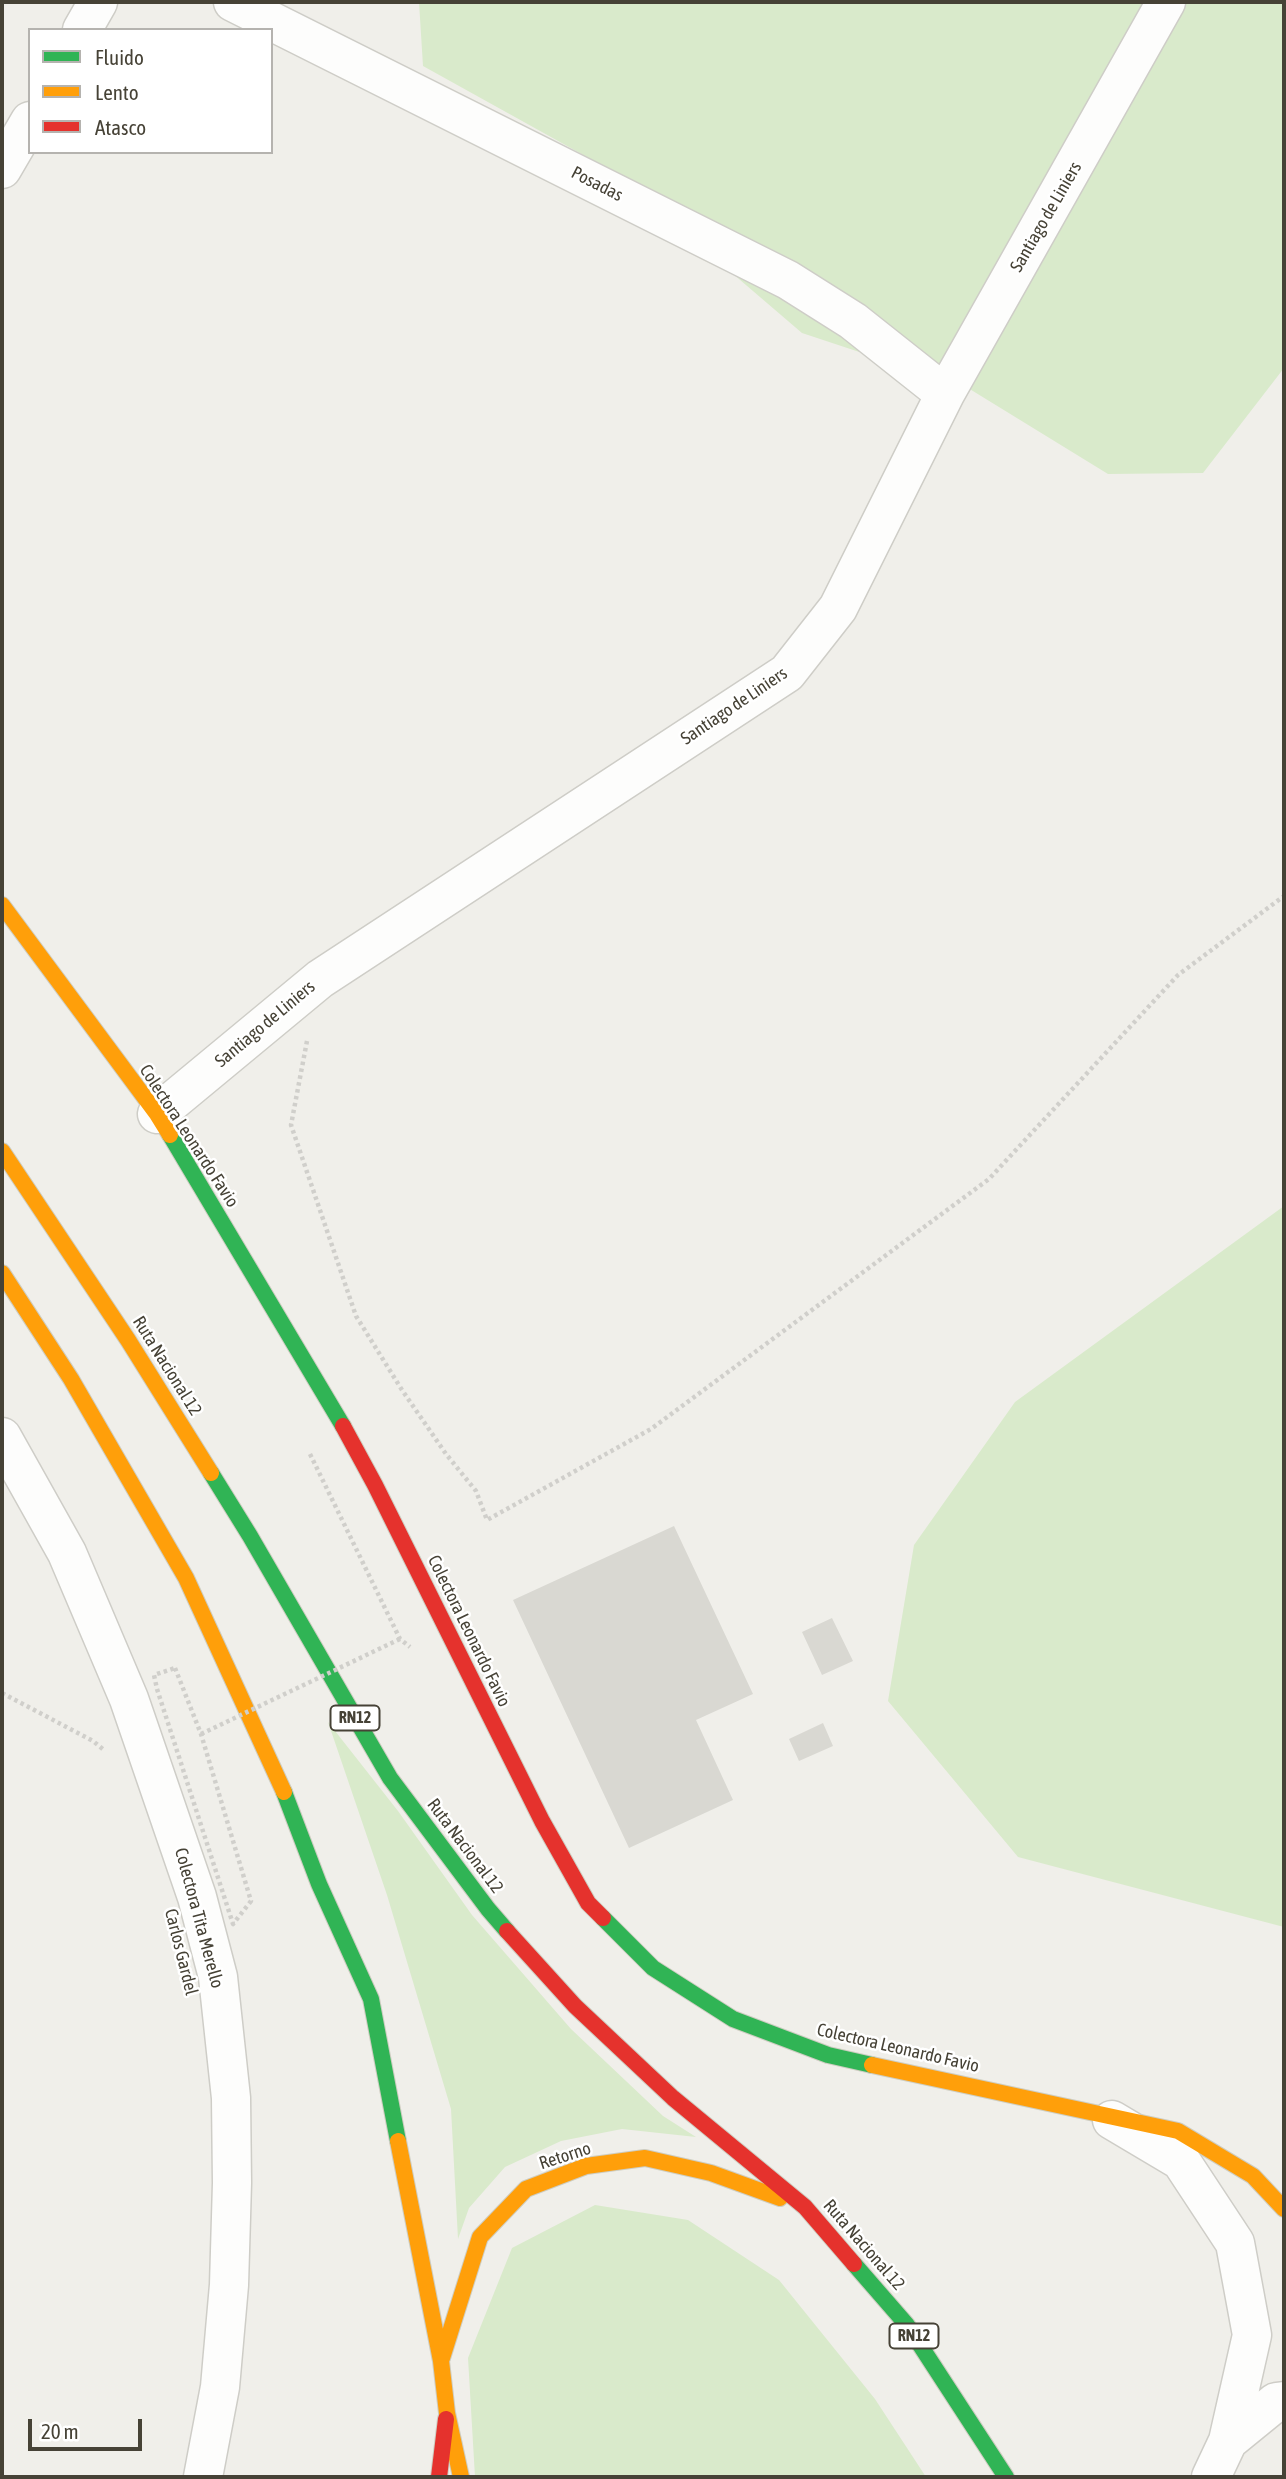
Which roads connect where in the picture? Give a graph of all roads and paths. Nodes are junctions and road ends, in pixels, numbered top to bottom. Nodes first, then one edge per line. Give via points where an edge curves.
1 (99, 2) edge
2 (233, 2) edge
3 (1166, 2) edge
4 (83, 28) edge
5 (28, 124) edge
6 (2, 169) edge
7 (945, 394) junction
8 (1284, 896) edge
9 (2, 905) edge
10 (320, 979) junction
11 (157, 1114) junction
12 (2, 1151) edge
13 (2, 1273) edge
14 (2, 1437) edge
15 (400, 1639) dead end
16 (157, 1689) dead end
17 (2, 1693) edge
18 (110, 1756) dead end
19 (1100, 2113) junction
20 (805, 2207) junction
21 (1284, 2209) edge
22 (441, 2361) junction
23 (1284, 2401) edge
24 (447, 2413) junction
25 (1228, 2441) junction
26 (203, 2477) edge
27 (439, 2477) edge
28 (461, 2477) edge
29 (1006, 2477) edge
30 (1211, 2477) edge

1 - 4 street
2 - 7 street, Posadas via 789,280 853,321
3 - 7 street, Santiago de Liniers
5 - 6 street
7 - 10 street, Santiago de Liniers via 838,608 787,673
8 - 10 path via 1178,975 989,1179 651,1429 487,1520 476,1491 446,1454 356,1316 290,1125
9 - 11 main road, Colectora Leonardo Favio
10 - 11 street, Santiago de Liniers
11 - 19 main road, Colectora Leonardo Favio via 375,1485 542,1821 588,1903 653,1968 733,2019 828,2055
12 - 20 main road, Ruta Nacional 12 / RN12 via 250,1535 390,1778 488,1909 575,2006 673,2098
13 - 22 main road, RN12 via 71,1379 186,1578 279,1778 319,1884 371,1999
14 - 26 street, Colectora Tita Merello via 67,1553 129,1699 197,1897 218,1977 230,2098 232,2209 220,2387
15 - 16 path, bridge via 201,1734 175,1668 154,1675
17 - 18 path via 93,1741
19 - 21 main road, Colectora Leonardo Favio via 1178,2131 1253,2176
19 - 25 street via 1181,2161 1236,2243 1252,2335
20 - 22 main road, Retorno / RN12 via 711,2173 645,2158 586,2166 526,2189 480,2237
20 - 29 main road, Ruta Nacional 12 / RN12 via 907,2325
22 - 24 main road, RN12
23 - 25 street via 1276,2402
24 - 27 main road
24 - 28 main road, RN12
25 - 30 street

